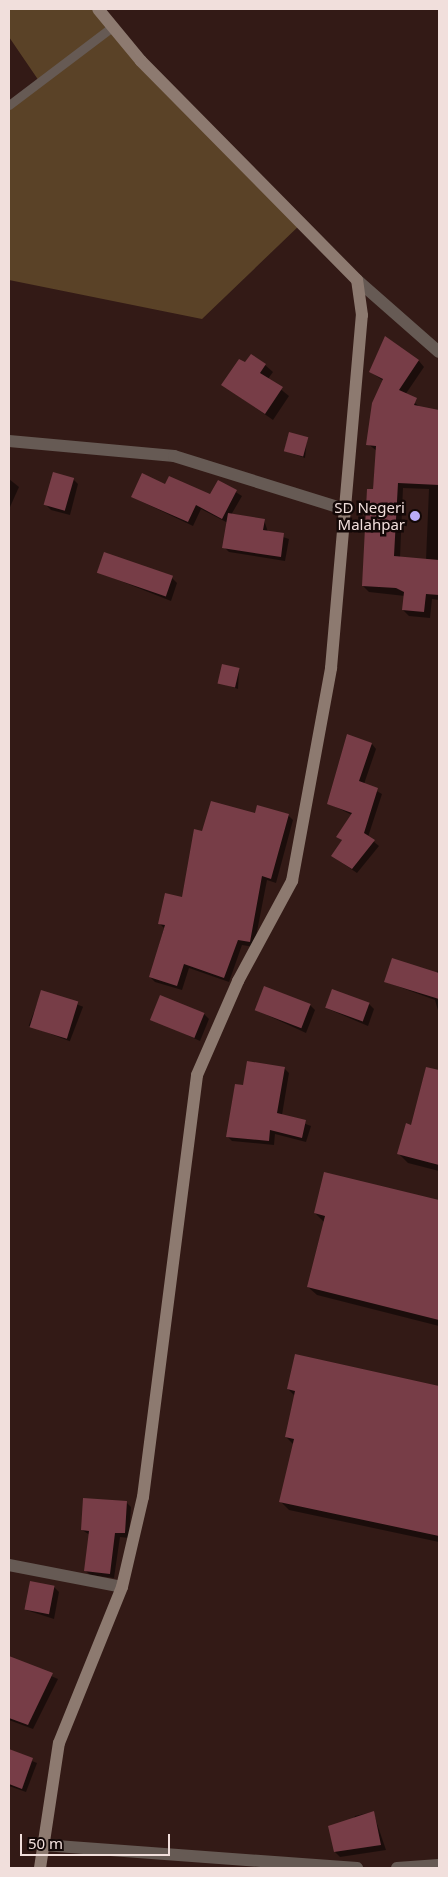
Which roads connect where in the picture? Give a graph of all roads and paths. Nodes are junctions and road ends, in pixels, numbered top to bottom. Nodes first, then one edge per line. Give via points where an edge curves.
1 (98, 9) edge
2 (112, 27) junction
3 (9, 105) edge
4 (357, 280) junction
5 (439, 352) edge
6 (9, 442) edge
7 (344, 509) junction
8 (9, 1565) edge
9 (122, 1586) junction
10 (43, 1845) junction
11 (439, 1865) edge
12 (40, 1868) edge
13 (357, 1868) edge
14 (397, 1868) edge

1 - 2 street
2 - 3 lane
2 - 4 street
4 - 5 street
4 - 7 street via 362,315
6 - 7 street via 174,456
7 - 9 street via 330,668 292,881 238,981 197,1075 143,1497
8 - 9 street
9 - 10 street via 59,1743
10 - 12 street
10 - 13 street
11 - 14 street

